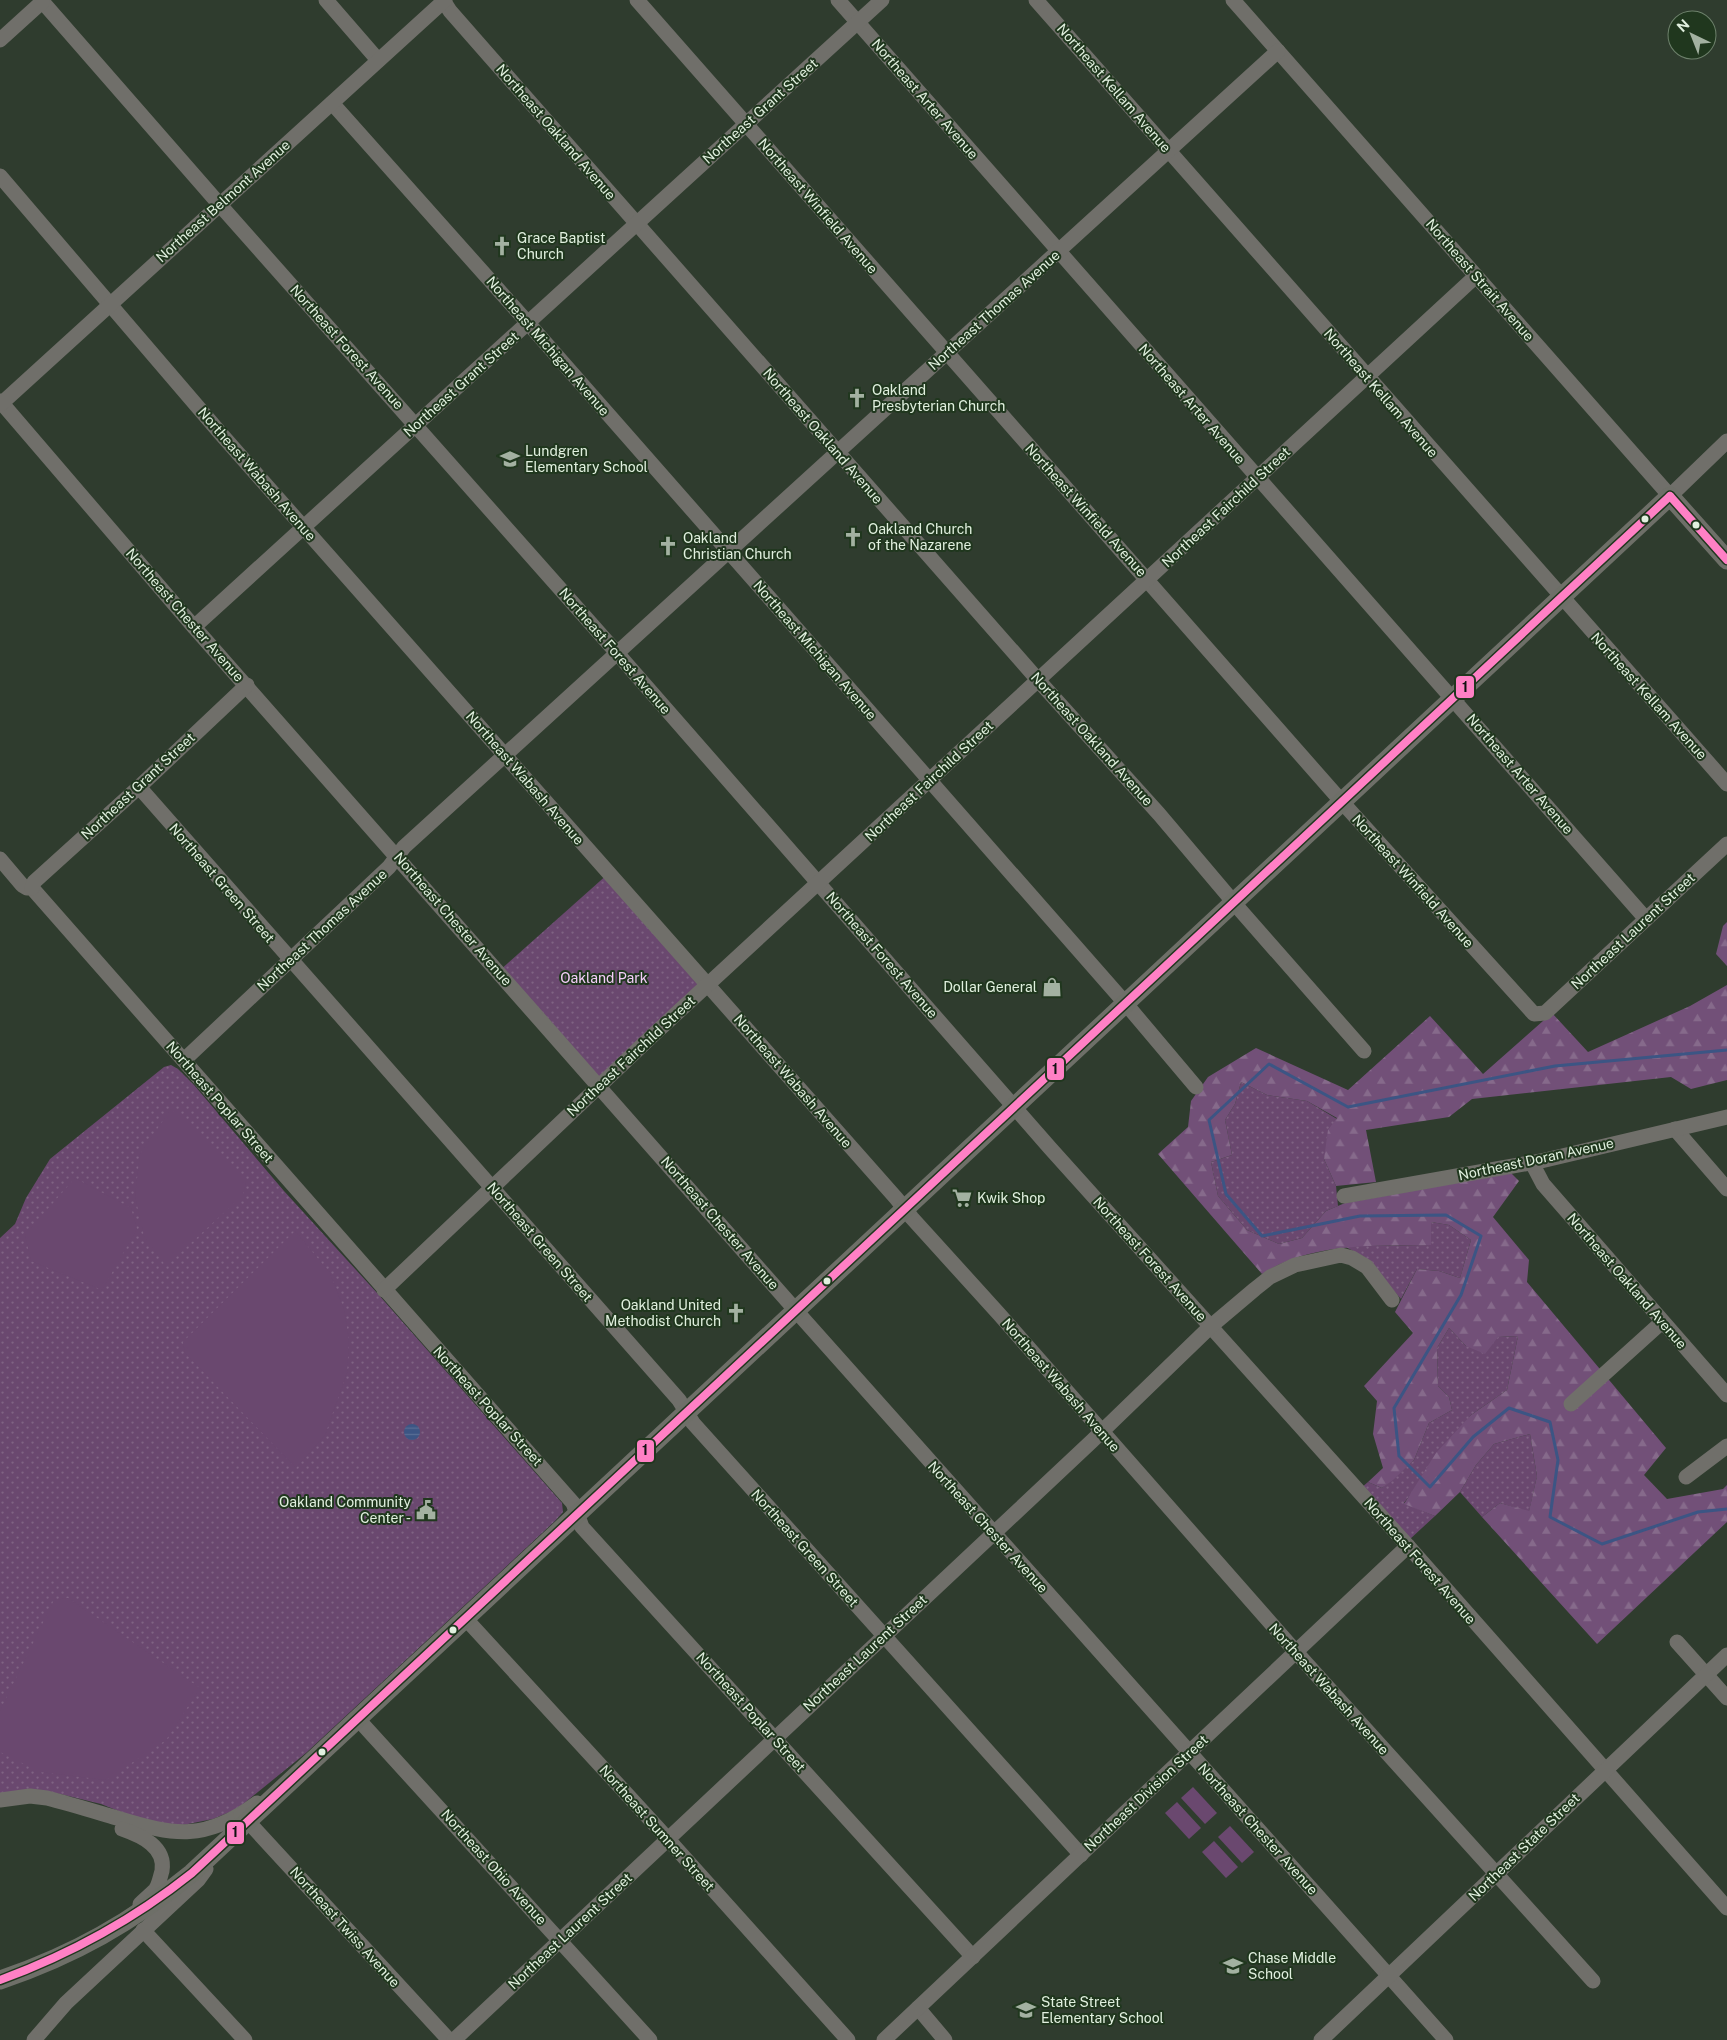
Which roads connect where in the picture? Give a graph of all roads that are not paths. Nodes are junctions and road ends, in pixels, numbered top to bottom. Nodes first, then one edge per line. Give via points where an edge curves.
1 (326, 0) edge
2 (444, 0) edge
3 (638, 0) edge
4 (838, 0) edge
5 (882, 0) edge
6 (1036, 0) edge
7 (1234, 0) edge
8 (41, 1) edge
9 (858, 22) junction
10 (0, 40) edge
11 (1278, 51) junction
12 (378, 60) junction
13 (332, 103) junction
14 (746, 124) junction
15 (1169, 151) junction
16 (0, 176) edge
17 (220, 205) junction
18 (636, 224) junction
19 (1058, 252) junction
20 (1476, 276) junction
21 (110, 305) junction
22 (528, 323) junction
23 (946, 353) junction
24 (1367, 377) junction
25 (1, 402) edge
26 (416, 424) junction
27 (1727, 441) edge
28 (837, 452) junction
29 (1257, 478) junction
30 (1670, 496) junction
31 (304, 527) junction
32 (728, 552) junction
33 (1727, 560) edge
34 (1147, 580) junction
35 (1561, 597) junction
36 (194, 627) junction
37 (617, 652) junction
38 (1038, 680) junction
39 (247, 685) junction
40 (1453, 698) junction
41 (505, 755) junction
42 (930, 780) junction
43 (1727, 784) edge
44 (139, 787) junction
45 (1342, 802) junction
46 (1727, 844) edge
47 (398, 856) junction
48 (0, 859) edge
49 (819, 883) junction
50 (32, 888) junction
51 (1234, 903) junction
52 (1646, 919) junction
53 (290, 960) junction
54 (708, 985) junction
55 (1126, 1004) junction
56 (1538, 1015) joint
57 (1364, 1051) dead end
58 (184, 1060) junction
59 (600, 1085) junction
60 (1196, 1088) dead end
61 (1015, 1107) junction
62 (1727, 1117) edge
63 (1675, 1129) junction
64 (1532, 1163) junction
65 (492, 1187) junction
66 (1727, 1189) edge
67 (1344, 1196) dead end
68 (905, 1209) junction
69 (384, 1290) junction
70 (1392, 1300) dead end
71 (797, 1310) junction
72 (1662, 1322) junction
73 (1210, 1327) junction
74 (1727, 1395) edge
75 (1571, 1404) dead end
76 (687, 1412) junction
77 (1102, 1431) junction
78 (1727, 1446) edge
79 (1686, 1477) dead end
80 (577, 1515) junction
81 (994, 1533) junction
82 (1408, 1546) junction
83 (465, 1618) junction
84 (884, 1636) junction
85 (1677, 1642) dead end
86 (1296, 1652) junction
87 (1727, 1655) edge
88 (1706, 1675) junction
89 (1727, 1698) edge
90 (357, 1718) junction
91 (775, 1738) junction
92 (1190, 1752) junction
93 (1604, 1771) junction
94 (0, 1800) edge
95 (0, 1808) edge
96 (245, 1818) junction
97 (230, 1838) junction
98 (668, 1839) junction
99 (1081, 1855) junction
100 (1495, 1875) junction
101 (1727, 1908) edge
102 (143, 1930) junction
103 (108, 1933) junction
104 (560, 1940) junction
105 (973, 1957) junction
106 (1388, 1976) junction
107 (0, 1980) edge
108 (1593, 1981) dead end
109 (918, 2008) junction
110 (1333, 2028) junction
111 (39, 2038) edge
112 (245, 2040) edge
113 (449, 2040) edge
114 (454, 2040) edge
115 (650, 2040) edge
116 (848, 2040) edge
117 (884, 2040) edge
118 (944, 2040) edge
119 (1321, 2040) edge
120 (1343, 2040) edge
121 (1446, 2040) edge

1 - 12 street
2 - 12 street, Northeast Belmont Avenue
2 - 18 street, Northeast Oakland Avenue via 456,19
3 - 14 street, Northeast Winfield Avenue
4 - 9 street, Northeast Arter Avenue
5 - 9 street, Northeast Grant Street
6 - 15 street, Northeast Kellam Avenue
7 - 11 street, Northeast Strait Avenue
8 - 10 street
8 - 17 street, Northeast Forest Avenue
9 - 14 street, Northeast Grant Street
9 - 19 street, Northeast Arter Avenue
11 - 15 street, Northeast Thomas Avenue
11 - 20 street, Northeast Strait Avenue
12 - 13 street, Northeast Belmont Avenue
13 - 17 street, Northeast Belmont Avenue
13 - 22 street, Northeast Michigan Avenue
14 - 18 street, Northeast Grant Street
14 - 23 street, Northeast Winfield Avenue
15 - 19 street, Northeast Thomas Avenue
15 - 24 street, Northeast Kellam Avenue
16 - 21 street, Northeast Wabash Avenue
17 - 21 street, Northeast Belmont Avenue
17 - 26 street, Northeast Forest Avenue
18 - 22 street, Northeast Grant Street
18 - 28 street, Northeast Oakland Avenue
19 - 23 street, Northeast Thomas Avenue
19 - 29 street, Northeast Arter Avenue
20 - 24 street, Northeast Fairchild Street
20 - 30 street, Northeast Strait Avenue
21 - 25 street, Northeast Belmont Avenue
21 - 31 street, Northeast Wabash Avenue
22 - 26 street, Northeast Grant Street
22 - 32 street, Northeast Michigan Avenue
23 - 28 street, Northeast Thomas Avenue
23 - 34 street, Northeast Winfield Avenue
24 - 29 street, Northeast Fairchild Street
24 - 35 street, Northeast Kellam Avenue
25 - 36 street, Northeast Chester Avenue
26 - 31 street, Northeast Grant Street
26 - 37 street, Northeast Forest Avenue
27 - 30 street
28 - 32 street, Northeast Thomas Avenue
28 - 38 street, Northeast Oakland Avenue
29 - 34 street, Northeast Fairchild Street
29 - 40 street, Northeast Arter Avenue
30 - 33 main road, Northeast Strait Avenue
30 - 35 main road
31 - 36 street, Northeast Grant Street
31 - 41 street, Northeast Wabash Avenue
32 - 37 street, Northeast Thomas Avenue
32 - 42 street, Northeast Michigan Avenue
34 - 38 street, Northeast Fairchild Street
34 - 45 street, Northeast Winfield Avenue
35 - 40 main road
35 - 43 street, Northeast Kellam Avenue
36 - 39 street, Northeast Chester Avenue
37 - 41 street, Northeast Thomas Avenue
37 - 49 street, Northeast Forest Avenue
38 - 42 street, Northeast Fairchild Street
38 - 51 street, Northeast Oakland Avenue
39 - 44 street, Northeast Grant Street
39 - 47 street, Northeast Chester Avenue
40 - 45 main road
40 - 52 street, Northeast Arter Avenue
41 - 47 street, Northeast Thomas Avenue
41 - 54 street, Northeast Wabash Avenue
42 - 49 street, Northeast Fairchild Street
42 - 55 street, Northeast Michigan Avenue
44 - 50 street, Northeast Grant Street via 34,882
44 - 53 street, Northeast Green Street
45 - 51 main road
45 - 56 street, Northeast Winfield Avenue
46 - 52 street, Northeast Laurent Street
47 - 53 street, Northeast Thomas Avenue
47 - 59 street, Northeast Chester Avenue
48 - 50 street, Northeast Poplar Street via 22,885
49 - 54 street, Northeast Fairchild Street
49 - 61 street, Northeast Forest Avenue
50 - 58 street, Northeast Poplar Street
51 - 55 main road
51 - 57 street, Northeast Oakland Avenue
52 - 56 street, Northeast Laurent Street via 1546,1013
53 - 58 street, Northeast Thomas Avenue
53 - 65 street, Northeast Green Street
54 - 59 street, Northeast Fairchild Street
54 - 68 street, Northeast Wabash Avenue
55 - 60 street, Northeast Michigan Avenue
55 - 61 main road
58 - 69 street, Northeast Poplar Street
59 - 65 street, Northeast Fairchild Street
59 - 71 street, Northeast Chester Avenue
61 - 68 main road
61 - 73 street, Northeast Forest Avenue
62 - 63 street, Northeast Doran Avenue
63 - 64 street, Northeast Doran Avenue
63 - 66 street
64 - 67 street, Northeast Doran Avenue
64 - 72 street, Northeast Oakland Avenue via 1543,1184
65 - 69 street, Northeast Fairchild Street
65 - 76 street, Northeast Green Street
68 - 71 main road
68 - 77 street, Northeast Wabash Avenue
69 - 80 street, Northeast Poplar Street via 567,1496
70 - 73 street, Northeast Laurent Street via 1366,1267 1352,1258 1333,1255 1280,1271
71 - 76 main road
71 - 81 street, Northeast Chester Avenue
72 - 74 street, Northeast Oakland Avenue
72 - 75 street
73 - 77 street, Northeast Laurent Street
73 - 82 street, Northeast Forest Avenue
76 - 80 main road
76 - 84 street, Northeast Green Street via 693,1423
77 - 81 street, Northeast Laurent Street
77 - 86 street, Northeast Wabash Avenue
78 - 79 street
80 - 83 main road
80 - 91 street, Northeast Poplar Street via 582,1527
81 - 84 street, Northeast Laurent Street
81 - 92 street, Northeast Chester Avenue
82 - 86 street, Northeast Division Street
82 - 93 street, Northeast Forest Avenue
83 - 90 main road
83 - 98 street, Northeast Sumner Street
84 - 91 street, Northeast Laurent Street
84 - 99 street, Northeast Green Street
85 - 88 street
86 - 92 street, Northeast Division Street
86 - 100 street, Northeast Wabash Avenue
87 - 88 street, Northeast State Street
88 - 89 street
88 - 93 street, Northeast State Street
90 - 96 main road
90 - 104 street, Northeast Ohio Avenue
91 - 98 street, Northeast Laurent Street
91 - 105 street, Northeast Poplar Street
92 - 99 street, Northeast Division Street
92 - 106 street, Northeast Chester Avenue
93 - 100 street, Northeast State Street
93 - 101 street, Northeast Forest Avenue
94 - 96 street via 30,1796 47,1798 167,1832 207,1828
95 - 103 street via 29,1803 48,1806 136,1834 156,1848 162,1859 156,1889
96 - 97 main road
96 - 113 street, Northeast Twiss Avenue
97 - 102 street via 198,1880
97 - 103 main road via 157,1902
98 - 104 street, Northeast Laurent Street
98 - 116 street, Northeast Sumner Street
99 - 105 street, Northeast Division Street
100 - 106 street, Northeast State Street
100 - 108 street, Northeast Wabash Avenue
102 - 111 street via 66,2003
102 - 112 street
103 - 107 main road via 80,1948
104 - 114 street, Northeast Laurent Street
104 - 115 street, Northeast Ohio Avenue
105 - 109 street, Northeast Division Street
106 - 110 street, Northeast State Street
106 - 121 street, Northeast Chester Avenue
109 - 117 street, Northeast Division Street
109 - 118 street
110 - 119 street, Northeast State Street
110 - 120 street

